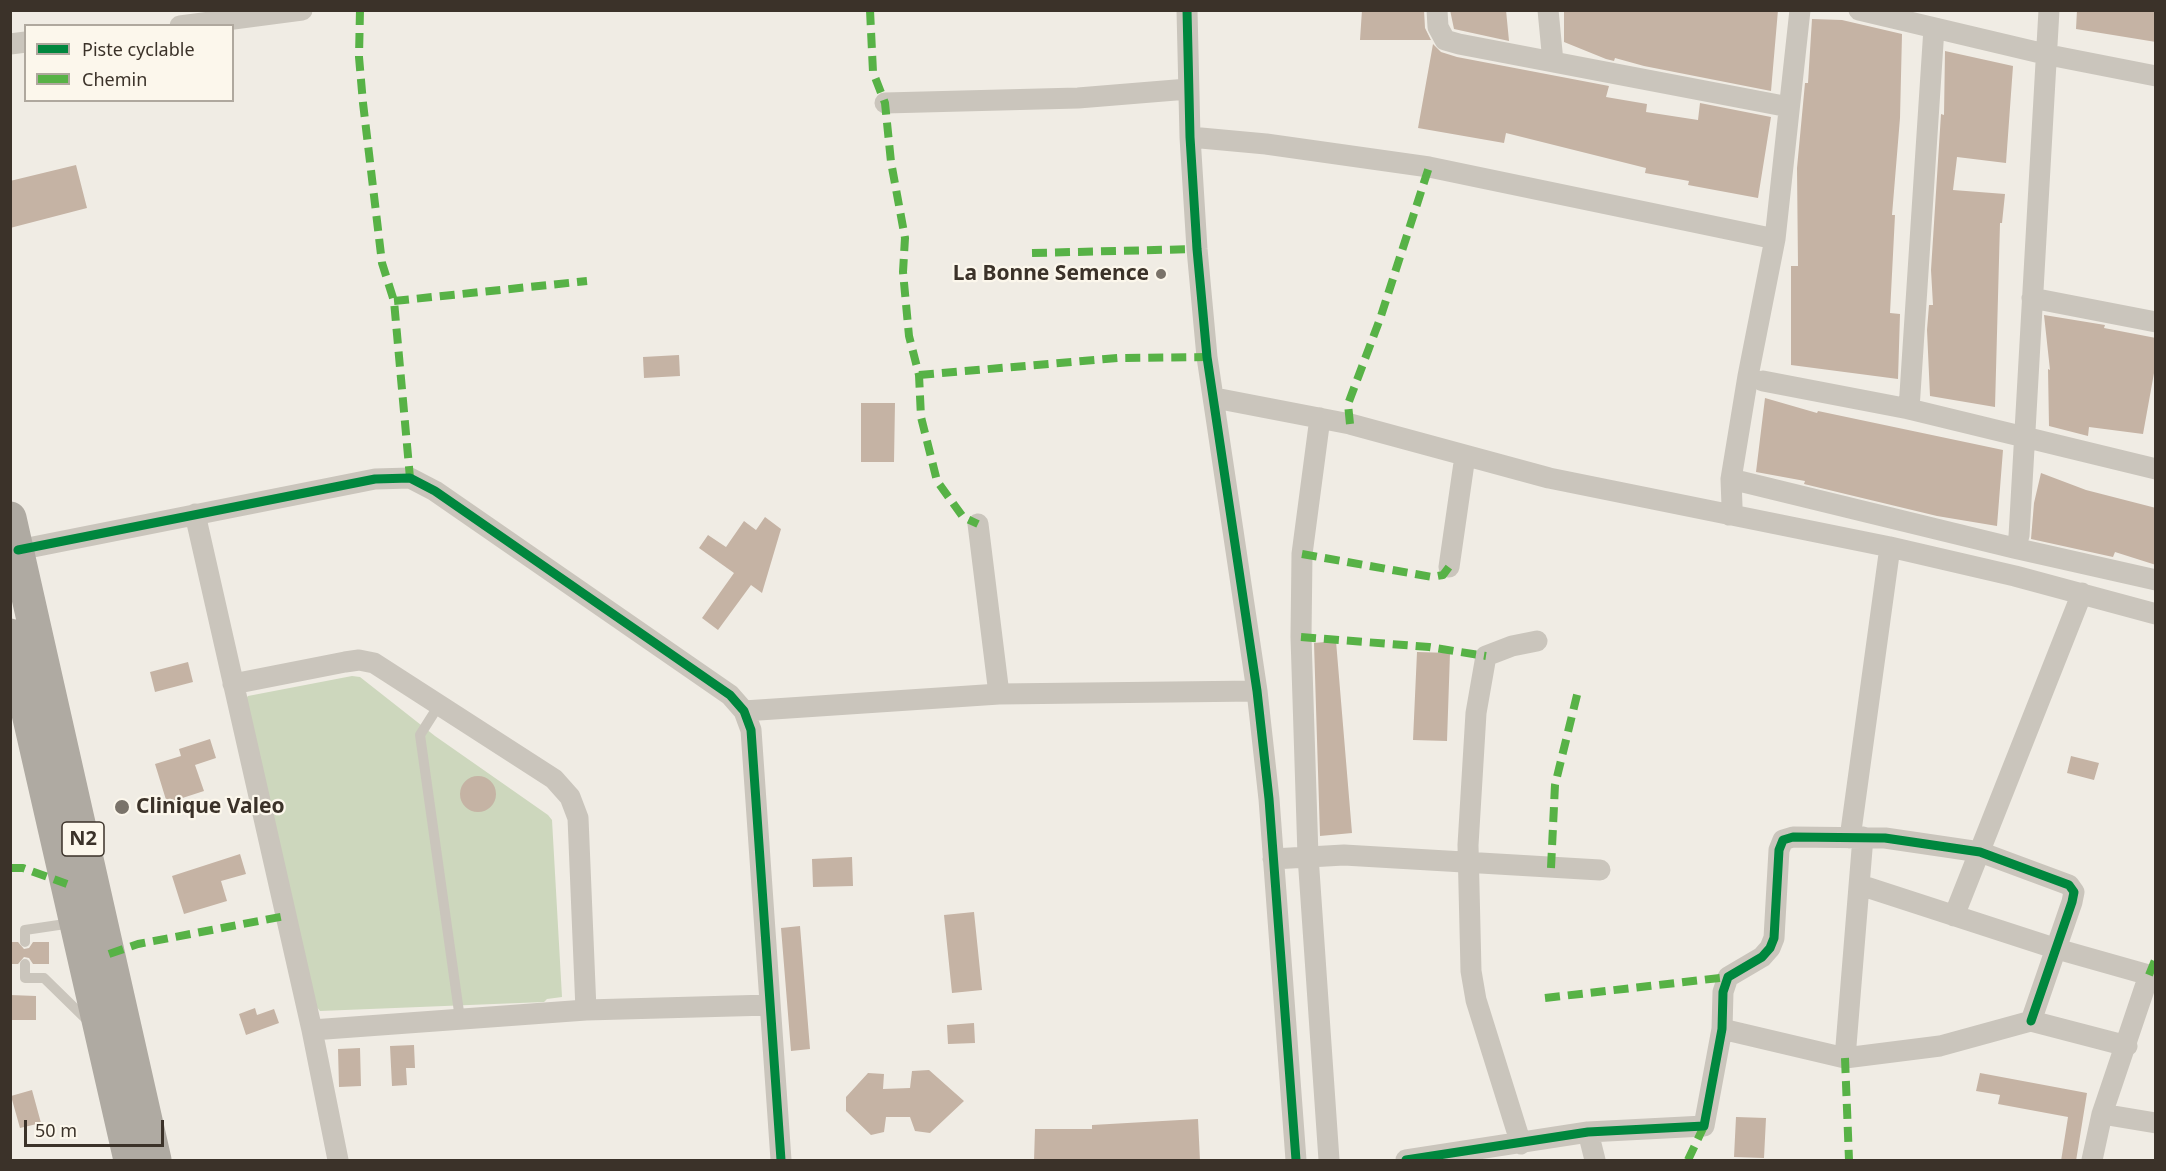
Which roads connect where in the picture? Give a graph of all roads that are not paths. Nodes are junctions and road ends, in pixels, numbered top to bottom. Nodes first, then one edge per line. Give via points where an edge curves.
1 (302, 10) edge
2 (1187, 10) edge
3 (1437, 10) edge
4 (1548, 10) edge
5 (1800, 10) edge
6 (1860, 10) edge
7 (2049, 10) edge
8 (195, 24) edge
9 (1934, 28) junction
10 (2046, 54) junction
11 (1553, 62) junction
12 (2156, 75) edge
13 (1188, 89) junction
14 (885, 103) dead end
15 (1789, 107) junction
16 (1190, 137) junction
17 (1775, 239) junction
18 (2032, 298) junction
19 (2156, 322) edge
20 (1763, 381) dead end
21 (1215, 398) junction
22 (1909, 409) junction
23 (1320, 418) junction
24 (2024, 436) junction
25 (1465, 456) junction
26 (2156, 469) edge
27 (1731, 478) junction
28 (195, 514) junction
29 (1729, 515) junction
30 (10, 518) edge
31 (978, 524) dead end
32 (2019, 536) dead end
33 (1890, 547) junction
34 (18, 550) junction
35 (1449, 567) dead end
36 (2156, 580) edge
37 (2082, 593) junction
38 (2156, 614) edge
39 (10, 634) edge
40 (1537, 641) dead end
41 (233, 684) junction
42 (1257, 691) junction
43 (999, 694) junction
44 (439, 705) junction
45 (744, 711) junction
46 (1856, 837) junction
47 (1980, 852) junction
48 (1308, 856) junction
49 (1273, 859) junction
50 (1468, 864) junction
51 (1600, 870) dead end
52 (1860, 885) junction
53 (1954, 916) junction
54 (75, 922) junction
55 (25, 942) dead end
56 (2057, 949) junction
57 (25, 964) dead end
58 (2152, 975) edge
59 (770, 1005) junction
60 (586, 1010) junction
61 (460, 1019) junction
62 (2031, 1021) junction
63 (1722, 1029) junction
64 (312, 1030) junction
65 (100, 1034) junction
66 (2127, 1046) junction
67 (1845, 1058) junction
68 (2102, 1114) junction
69 (2156, 1122) edge
70 (1588, 1132) junction
71 (1521, 1144) junction
72 (130, 1161) edge
73 (155, 1161) edge
74 (338, 1161) edge
75 (781, 1161) edge
76 (1296, 1161) edge
77 (1329, 1161) edge
78 (1406, 1161) edge
79 (1595, 1161) edge
80 (2091, 1161) edge

1 - 8 street
2 - 13 street
3 - 11 street via 1438,27 1445,40
4 - 11 street
5 - 15 street
6 - 9 street
7 - 10 street
9 - 10 street
9 - 22 street
10 - 12 street
10 - 18 street
11 - 15 street
13 - 14 street via 1078,98
13 - 16 street
15 - 17 street
16 - 17 street via 1429,167
16 - 21 street via 1202,303
17 - 27 street
18 - 19 street
18 - 24 street
20 - 22 street
21 - 23 street
21 - 42 street
22 - 24 street
23 - 25 street
23 - 48 street via 1302,554
24 - 26 street
24 - 32 street
25 - 29 street via 1549,478
25 - 35 street
27 - 29 street
27 - 36 street
28 - 34 street
28 - 41 street
28 - 45 street via 375,479 410,478 435,491 730,695
29 - 33 street
30 - 34 highway, N2
31 - 43 street
33 - 37 street
33 - 46 street
34 - 73 highway, N2
37 - 38 street
37 - 47 street
39 - 54 highway, N2
40 - 50 street via 1486,656 1476,713
41 - 44 street via 359,660 374,663
41 - 64 street
42 - 43 street
42 - 49 street
43 - 45 street
44 - 60 street via 554,779 570,797 578,818
44 - 61 lane via 420,735
45 - 59 street via 751,730
46 - 47 street
46 - 52 street
46 - 63 street via 1782,840 1774,938 1762,957 1728,977 1723,992
47 - 53 street
47 - 56 street via 2069,885 2074,892
48 - 49 street
48 - 50 street
48 - 77 street
49 - 76 street
50 - 51 street
50 - 71 street via 1471,971 1476,1000
52 - 53 street
52 - 67 street
53 - 56 street
54 - 55 lane via 25,930
54 - 65 highway, N2
56 - 58 street
56 - 62 street
57 - 65 lane via 25,978 44,978
58 - 66 street
59 - 60 street
59 - 75 street
60 - 61 street
61 - 64 street
62 - 66 street
62 - 67 street via 1940,1046
63 - 67 street
63 - 70 street via 1704,1126
64 - 74 street
65 - 72 highway, N2
66 - 68 street
68 - 69 street
68 - 80 street
70 - 71 street
70 - 79 street
71 - 78 street

